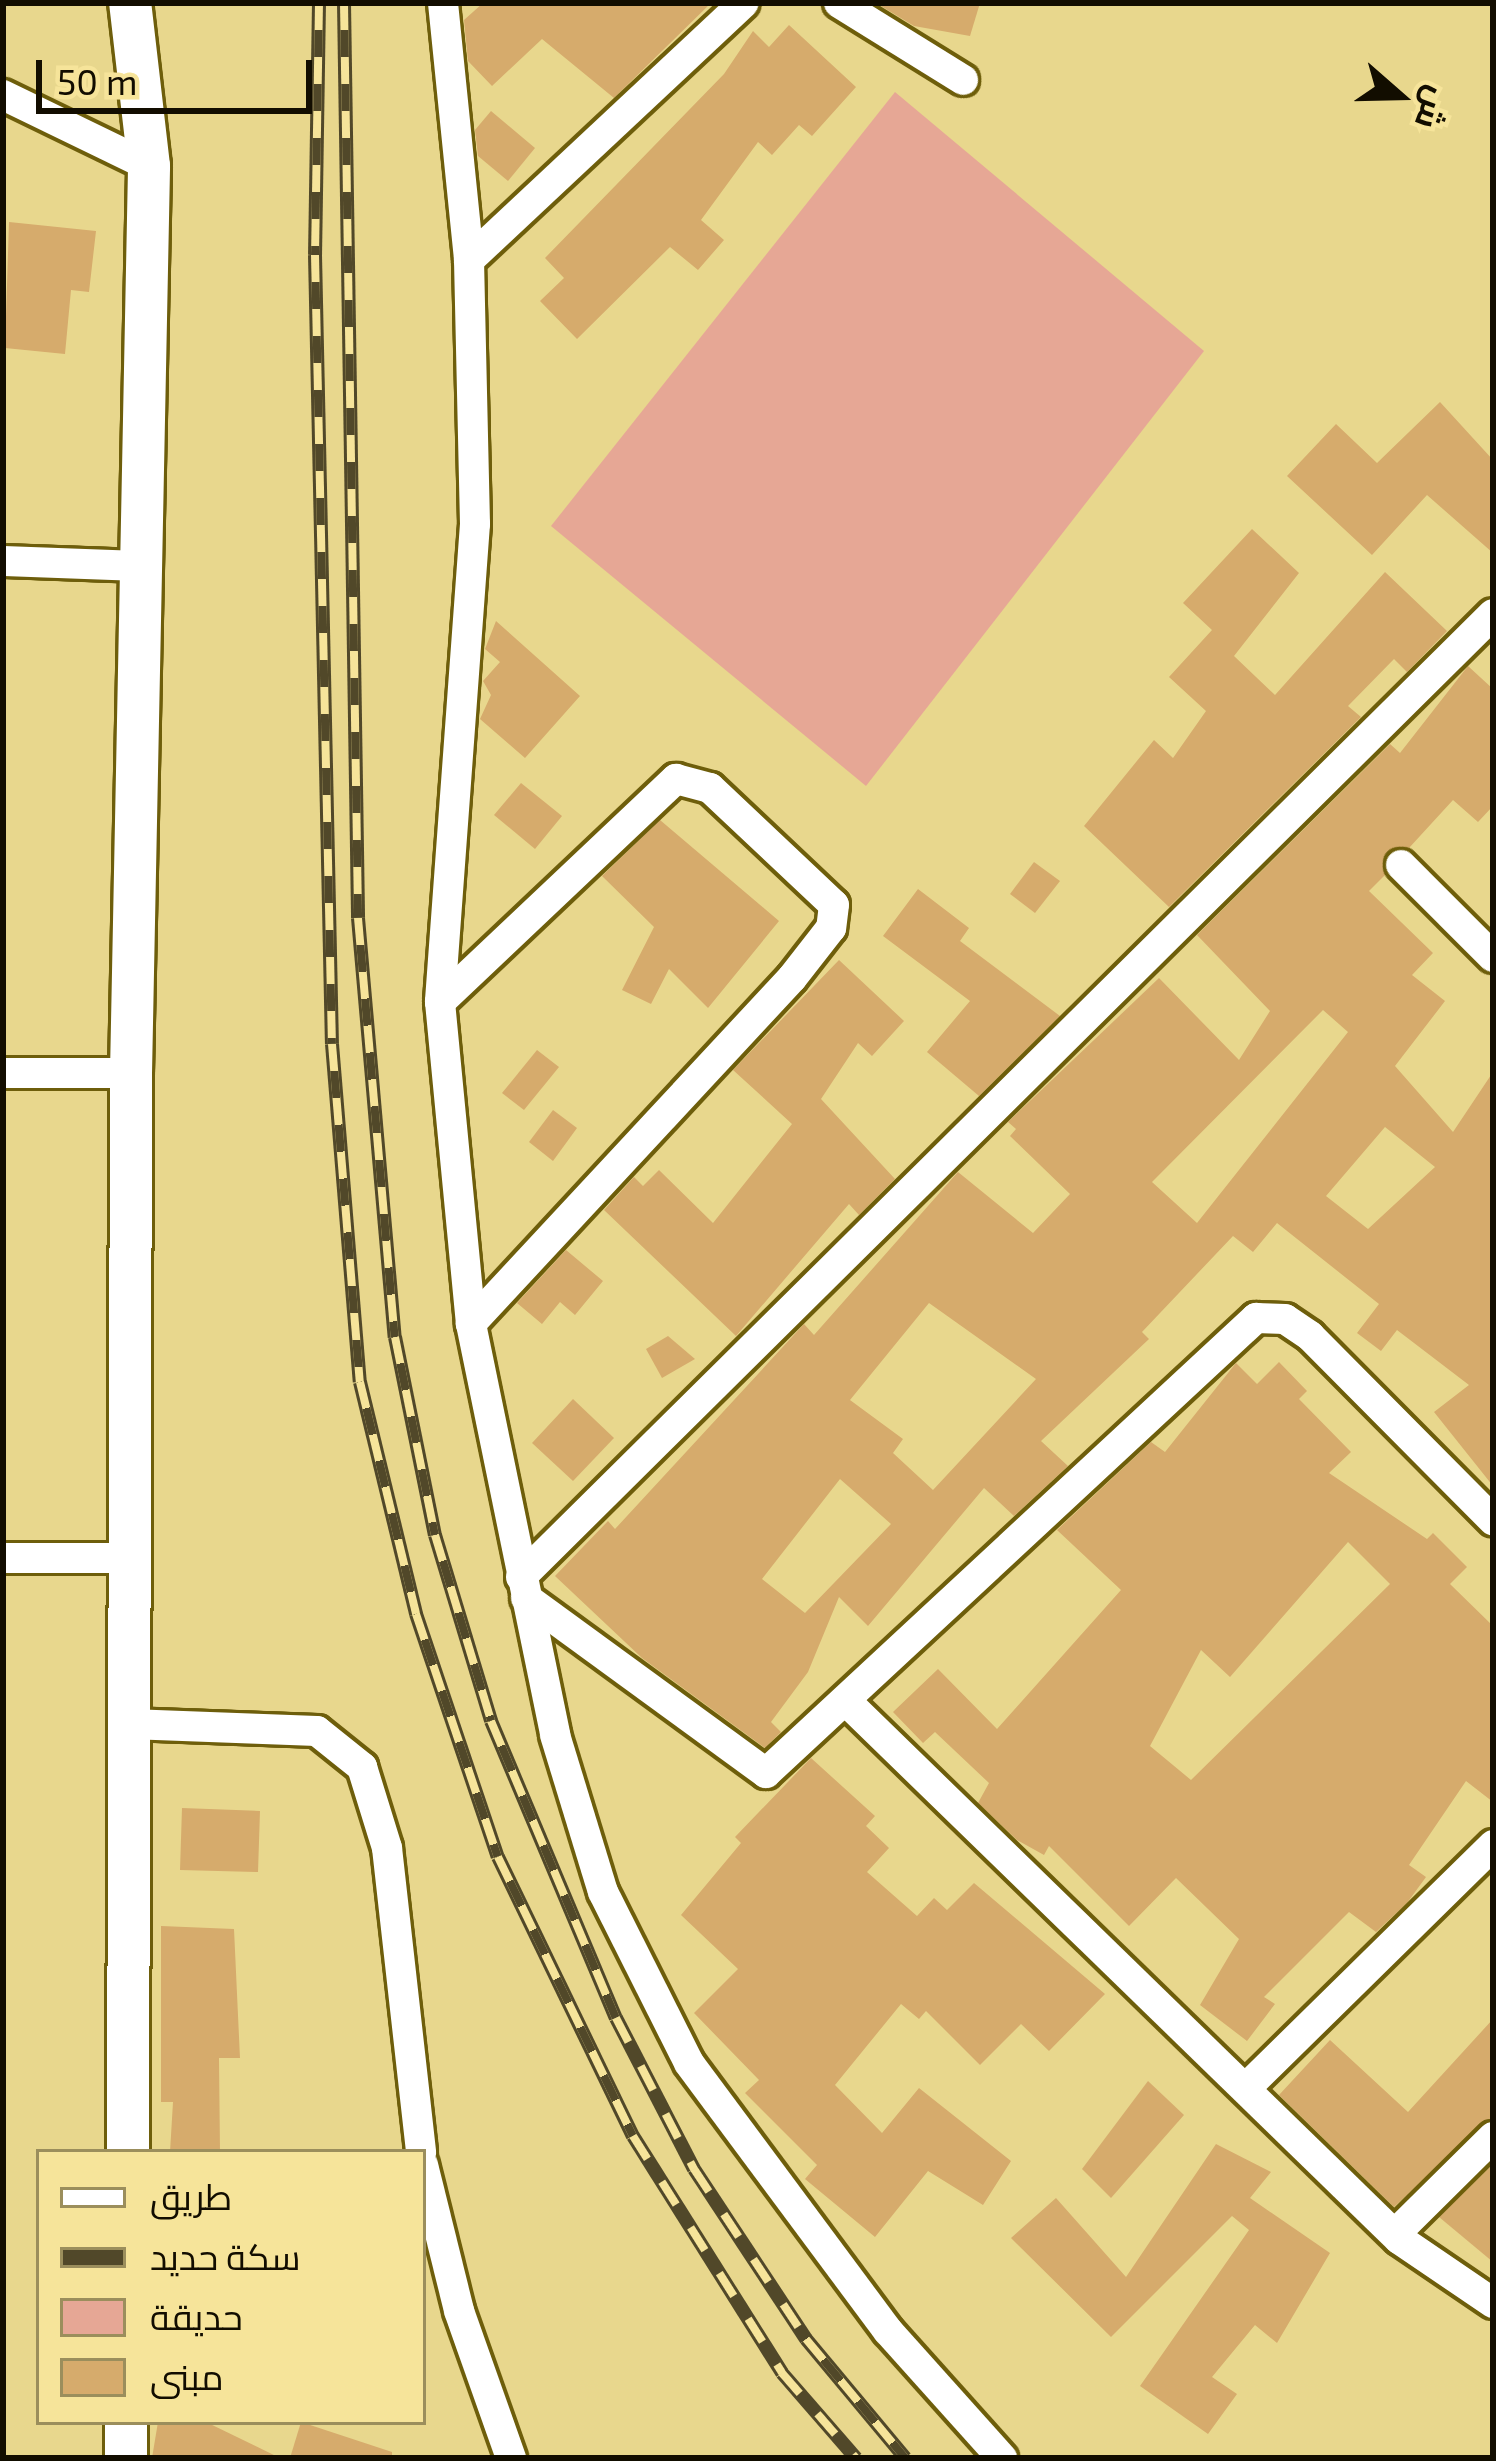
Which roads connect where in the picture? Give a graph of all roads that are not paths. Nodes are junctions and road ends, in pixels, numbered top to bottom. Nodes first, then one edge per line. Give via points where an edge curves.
1 (130, 3) edge
2 (443, 3) edge
3 (744, 3) edge
4 (839, 3) edge
5 (963, 80) dead end
6 (3, 95) edge
7 (149, 166) junction
8 (469, 260) junction
9 (3, 561) edge
10 (137, 566) junction
11 (1493, 614) edge
12 (1401, 866) dead end
13 (1493, 957) edge
14 (440, 1002) junction
15 (3, 1073) edge
16 (131, 1073) junction
17 (471, 1324) junction
18 (1493, 1520) edge
19 (3, 1558) edge
20 (128, 1558) junction
21 (523, 1587) junction
22 (847, 1702) junction
23 (129, 1724) junction
24 (1493, 1845) edge
25 (1248, 2086) junction
26 (1493, 2137) edge
27 (128, 2149) edge
28 (421, 2149) edge
29 (426, 2177) edge
30 (1394, 2234) junction
31 (1493, 2303) edge
32 (126, 2425) edge
33 (126, 2458) edge
34 (511, 2458) edge
35 (1002, 2458) edge

1 - 7 main road
2 - 8 street
3 - 8 street
4 - 5 street
6 - 7 street
7 - 10 main road
8 - 14 street via 475,524
9 - 10 street
10 - 16 main road
11 - 21 street
12 - 13 street
14 - 17 street
14 - 17 street via 676,779 710,788 834,905 831,928 792,978
15 - 16 street
16 - 20 main road
17 - 21 street
18 - 22 street via 1310,1336 1285,1319 1256,1318
19 - 20 street
20 - 23 main road
21 - 22 street via 760,1774
21 - 35 street via 603,1892 689,2063 888,2331
22 - 25 street
23 - 27 main road
23 - 28 street via 317,1731 362,1767 387,1848
24 - 25 street
25 - 30 street
26 - 30 street
29 - 34 street via 459,2311
30 - 31 street
32 - 33 main road

